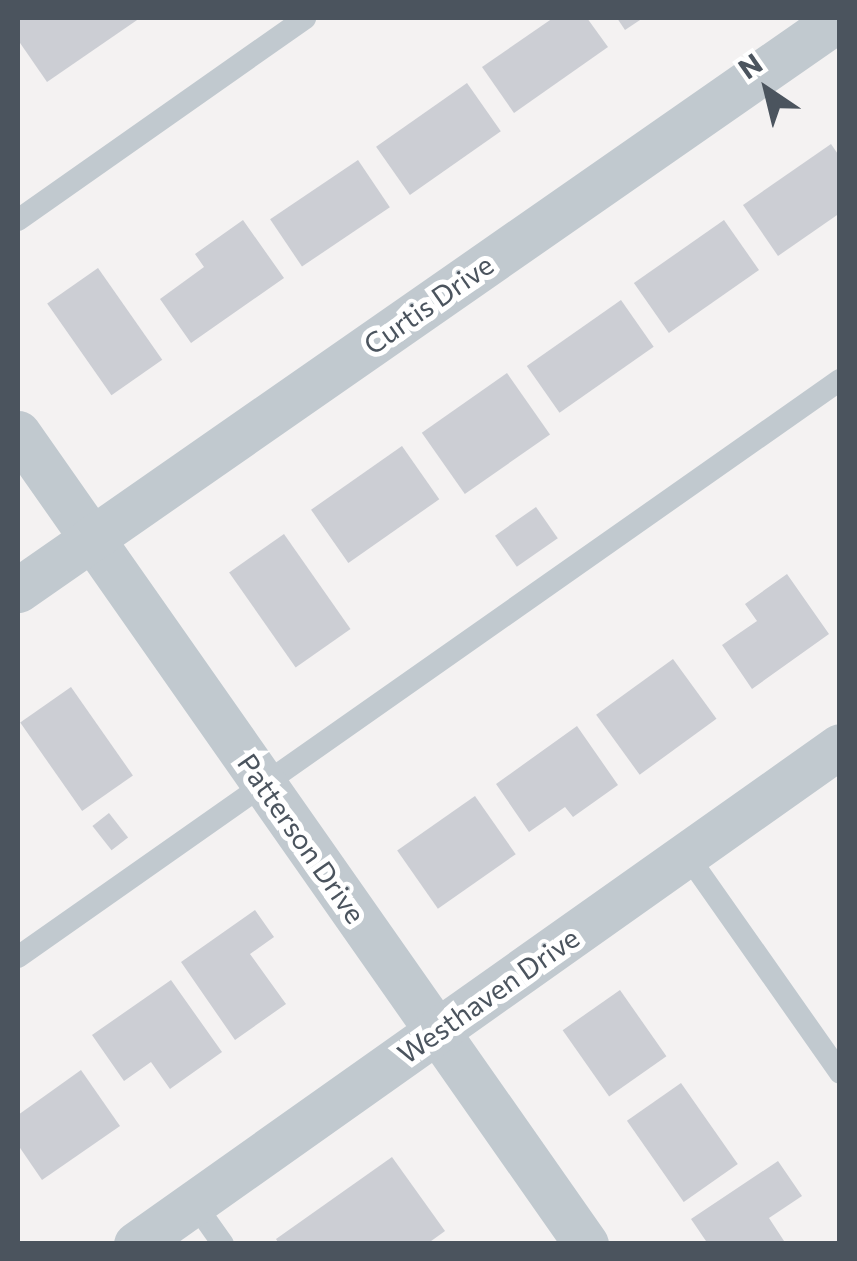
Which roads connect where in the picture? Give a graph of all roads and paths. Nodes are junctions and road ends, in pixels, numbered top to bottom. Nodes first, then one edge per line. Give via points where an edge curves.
1 (305, 18) edge
2 (840, 18) edge
3 (18, 220) edge
4 (840, 380) edge
5 (18, 434) edge
6 (93, 537) junction
7 (18, 590) edge
8 (840, 746) edge
9 (264, 784) junction
10 (687, 854) junction
11 (18, 957) edge
12 (436, 1032) junction
13 (840, 1072) edge
14 (194, 1203) junction
15 (136, 1244) edge
16 (223, 1244) edge
17 (586, 1244) edge

1 - 3 lane
2 - 6 street, Curtis Drive
4 - 9 lane
5 - 6 street, Patterson Drive
6 - 7 street, Curtis Drive
6 - 9 street, Patterson Drive
8 - 10 street, Westhaven Drive
9 - 11 lane
9 - 12 street, Patterson Drive
10 - 12 street, Westhaven Drive
10 - 13 lane
12 - 14 street, Westhaven Drive
12 - 17 street, Patterson Drive
14 - 15 street, Westhaven Drive
14 - 16 lane

